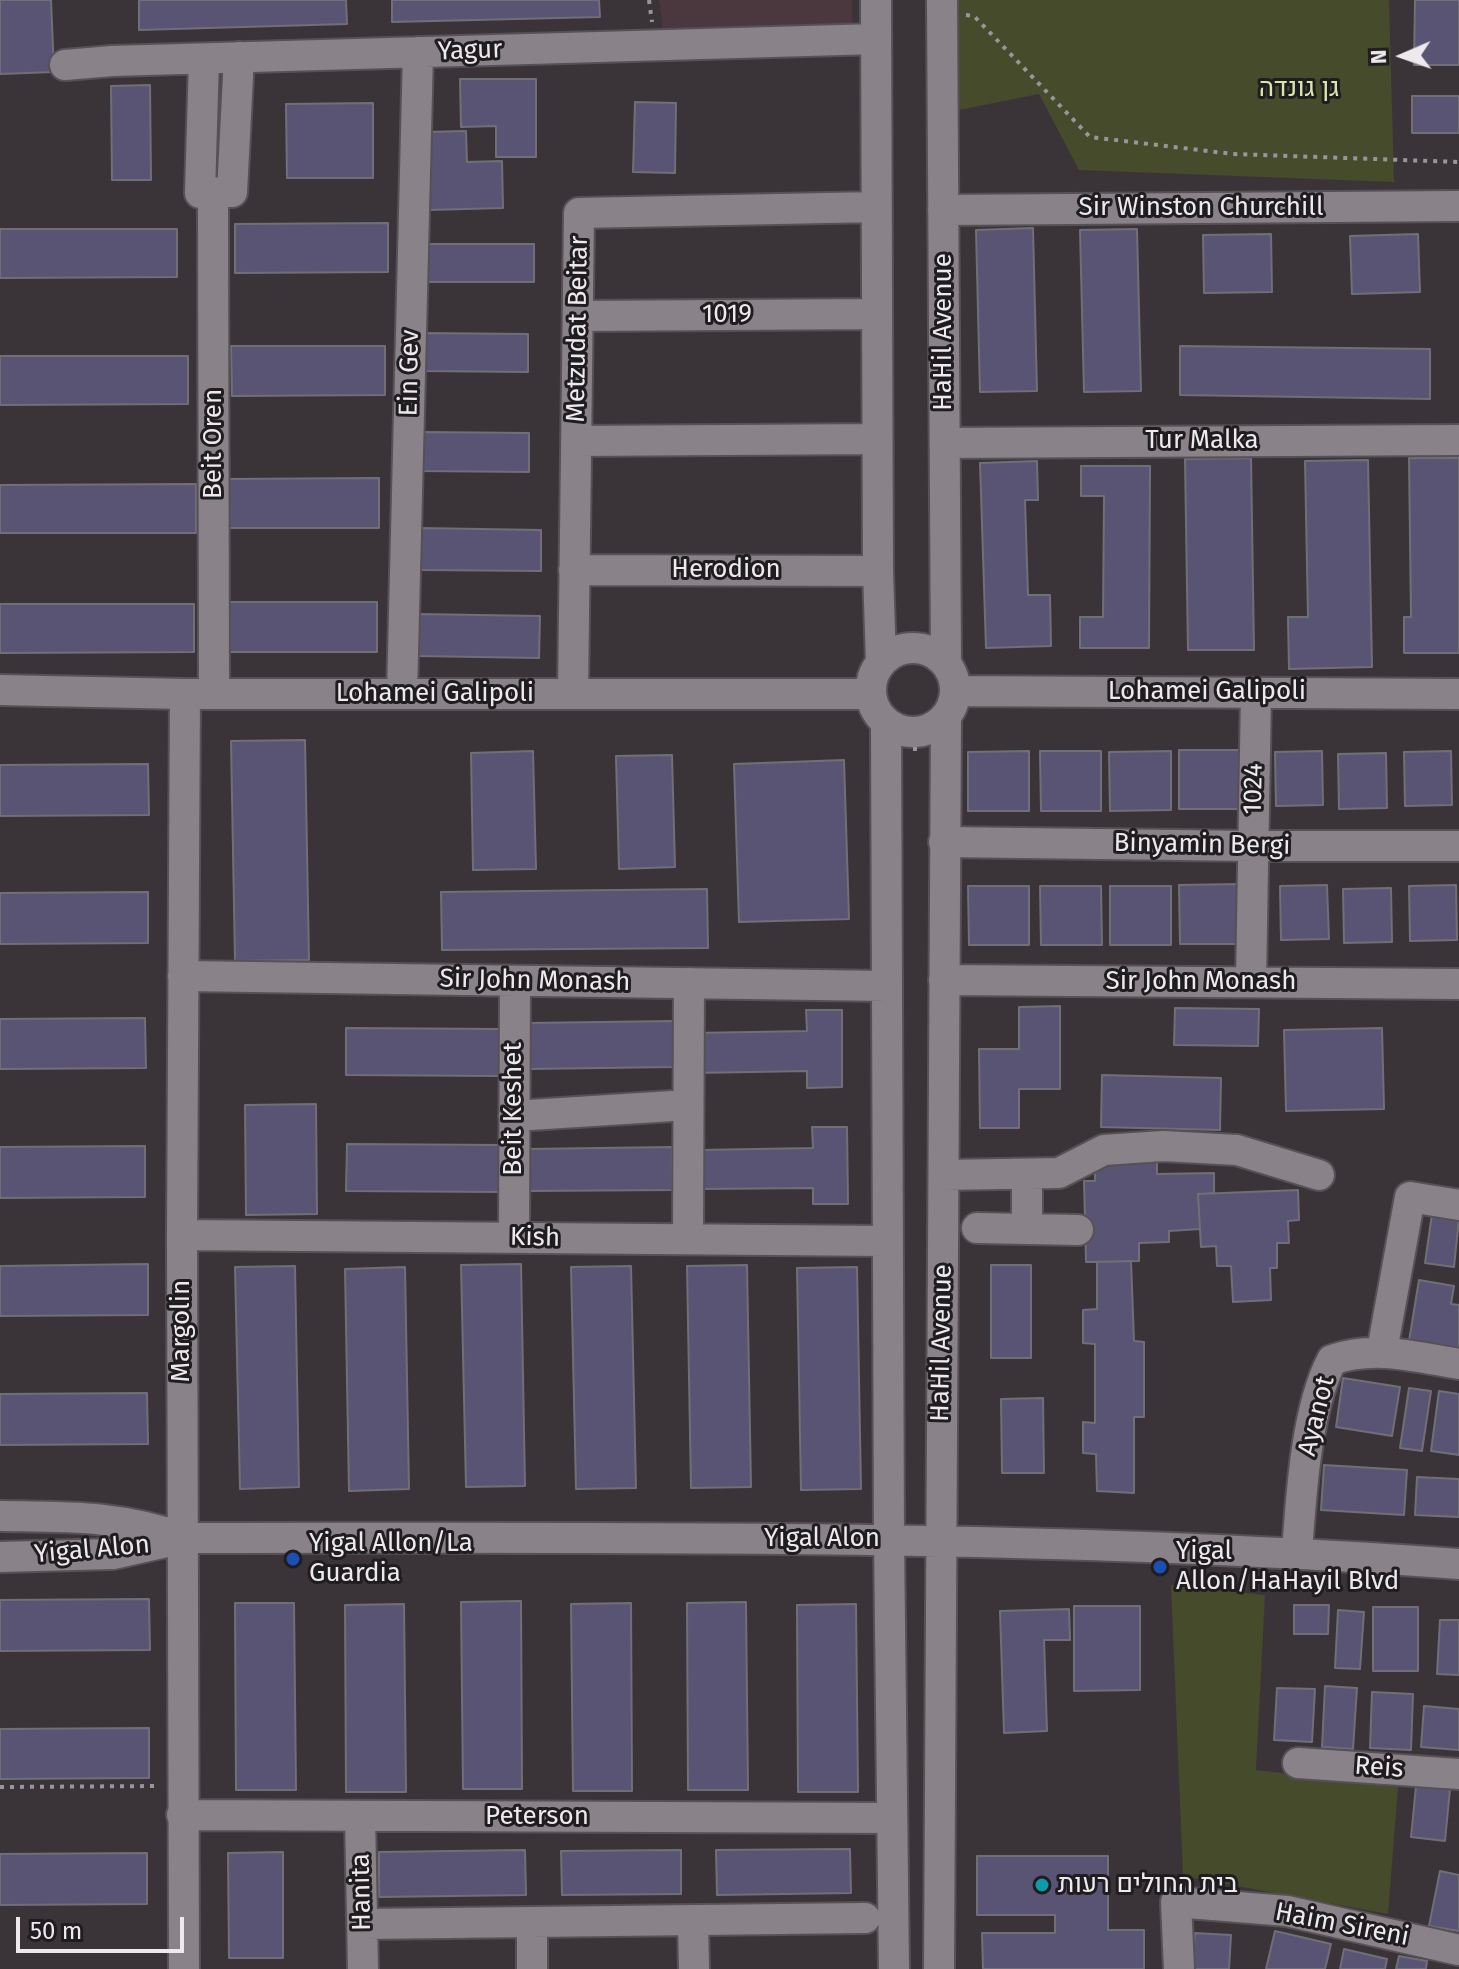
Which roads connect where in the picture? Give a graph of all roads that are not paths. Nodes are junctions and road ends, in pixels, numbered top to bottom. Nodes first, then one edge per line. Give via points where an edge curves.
1 (876, 0) edge
2 (942, 7) edge
3 (876, 39) junction
4 (418, 52) junction
5 (239, 57) junction
6 (204, 59) junction
7 (65, 65) dead end
8 (213, 194) junction
9 (1459, 206) edge
10 (876, 207) junction
11 (943, 210) junction
12 (877, 314) junction
13 (578, 316) junction
14 (877, 439) junction
15 (1459, 440) edge
16 (576, 441) junction
17 (945, 443) junction
18 (574, 570) junction
19 (878, 571) junction
20 (881, 662) junction
21 (0, 690) edge
22 (949, 690) junction
23 (1256, 693) junction
24 (200, 694) junction
25 (402, 694) junction
26 (573, 694) junction
27 (870, 694) junction
28 (1459, 694) edge
29 (886, 724) junction
30 (944, 842) junction
31 (1253, 846) junction
32 (1459, 846) edge
33 (183, 976) junction
34 (944, 980) junction
35 (515, 981) junction
36 (1251, 982) junction
37 (689, 983) junction
38 (1459, 984) edge
39 (887, 986) junction
40 (688, 1105) junction
41 (514, 1116) junction
42 (944, 1175) junction
43 (1027, 1175) junction
44 (1319, 1175) dead end
45 (1459, 1205) edge
46 (977, 1228) dead end
47 (1027, 1229) junction
48 (1078, 1230) dead end
49 (182, 1235) junction
50 (514, 1238) junction
51 (688, 1239) junction
52 (887, 1241) junction
53 (1382, 1351) junction
54 (1459, 1364) edge
55 (0, 1516) edge
56 (184, 1538) junction
57 (889, 1539) junction
58 (940, 1541) junction
59 (1297, 1552) junction
60 (0, 1557) edge
61 (1459, 1564) edge
62 (1298, 1763) dead end
63 (1459, 1774) edge
64 (182, 1800) junction
65 (360, 1816) junction
66 (892, 1818) junction
67 (865, 1918) dead end
68 (693, 1920) junction
69 (532, 1922) junction
70 (364, 1924) junction
71 (1459, 1950) edge
72 (184, 1969) edge
73 (363, 1969) edge
74 (532, 1969) edge
75 (694, 1969) edge
76 (894, 1969) edge
77 (939, 1969) edge
78 (1179, 1969) edge

1 - 3 street
2 - 11 street, HaHil Avenue
3 - 4 street, Yagur
3 - 10 street
4 - 5 street, Yagur
4 - 25 street, Ein Gev
5 - 6 street, Yagur
5 - 8 street via 232,192
6 - 7 street, Yagur
6 - 8 street, Beit Oren via 200,193
8 - 24 street, Beit Oren
9 - 11 street, Sir Winston Churchill
10 - 12 street
10 - 13 street, Metzudat Beitar via 579,213
11 - 17 street, HaHil Avenue
12 - 13 street, 1019
12 - 14 street
13 - 16 street, Metzudat Beitar
14 - 16 street
14 - 19 street
15 - 17 street, Tur Malka
16 - 18 street, Metzudat Beitar
17 - 22 street, HaHil Avenue
18 - 19 street, Herodion
18 - 26 street, Metzudat Beitar
19 - 20 street
20 - 22 street via 898,650 923,649 936,655
20 - 27 street
21 - 24 street, Lohamei Galipoli
22 - 23 street, Lohamei Galipoli
22 - 29 street via 925,731 904,732
22 - 30 street, HaHil Avenue
23 - 28 street, Lohamei Galipoli
23 - 31 street, 1024
24 - 25 street, Lohamei Galipoli
24 - 33 street, Margolin
25 - 26 street, Lohamei Galipoli
26 - 27 street, Lohamei Galipoli
27 - 29 street
29 - 39 street, HaHil Avenue
30 - 31 street, Binyamin Bergi
30 - 34 street, HaHil Avenue
31 - 32 street, Binyamin Bergi
31 - 36 street, 1024
33 - 35 street, Sir John Monash
33 - 49 street, Margolin
34 - 36 street, Sir John Monash
34 - 42 street, HaHil Avenue
35 - 37 street, Sir John Monash
35 - 41 street, Beit Keshet
36 - 38 street, Sir John Monash
37 - 39 street, Sir John Monash
37 - 40 street
39 - 52 street, HaHil Avenue
40 - 41 street
40 - 51 street
41 - 50 street, Beit Keshet
42 - 43 street
42 - 58 street, HaHil Avenue
43 - 44 street via 1059,1173 1104,1150 1163,1146 1237,1150
43 - 47 street
45 - 53 street via 1410,1197
46 - 47 street
47 - 48 street
49 - 50 street, Kish
49 - 56 street, Margolin
50 - 51 street, Kish
51 - 52 street, Kish
52 - 57 street, HaHil Avenue
53 - 54 street, Ayanot
53 - 59 street, Ayanot via 1332,1360 1325,1373 1302,1480
55 - 56 street, Yigal Alon via 120,1520
56 - 57 street, Yigal Alon
56 - 60 street, Yigal Alon via 100,1555
56 - 64 street, Margolin
57 - 58 street, Yigal Alon
57 - 66 street, HaHil Avenue
58 - 59 street, Yigal Alon
58 - 77 street, HaHil Avenue
59 - 61 street, Yigal Alon
62 - 63 street, Reis
64 - 65 street, Peterson
64 - 72 street, Margolin
65 - 66 street, Peterson
65 - 70 street, Hanita
66 - 76 street, HaHil Avenue
67 - 68 street
68 - 69 street
68 - 75 street
69 - 70 street
69 - 74 street
70 - 73 street, Hanita
71 - 78 street, Haim Sireni via 1287,1911 1176,1902

